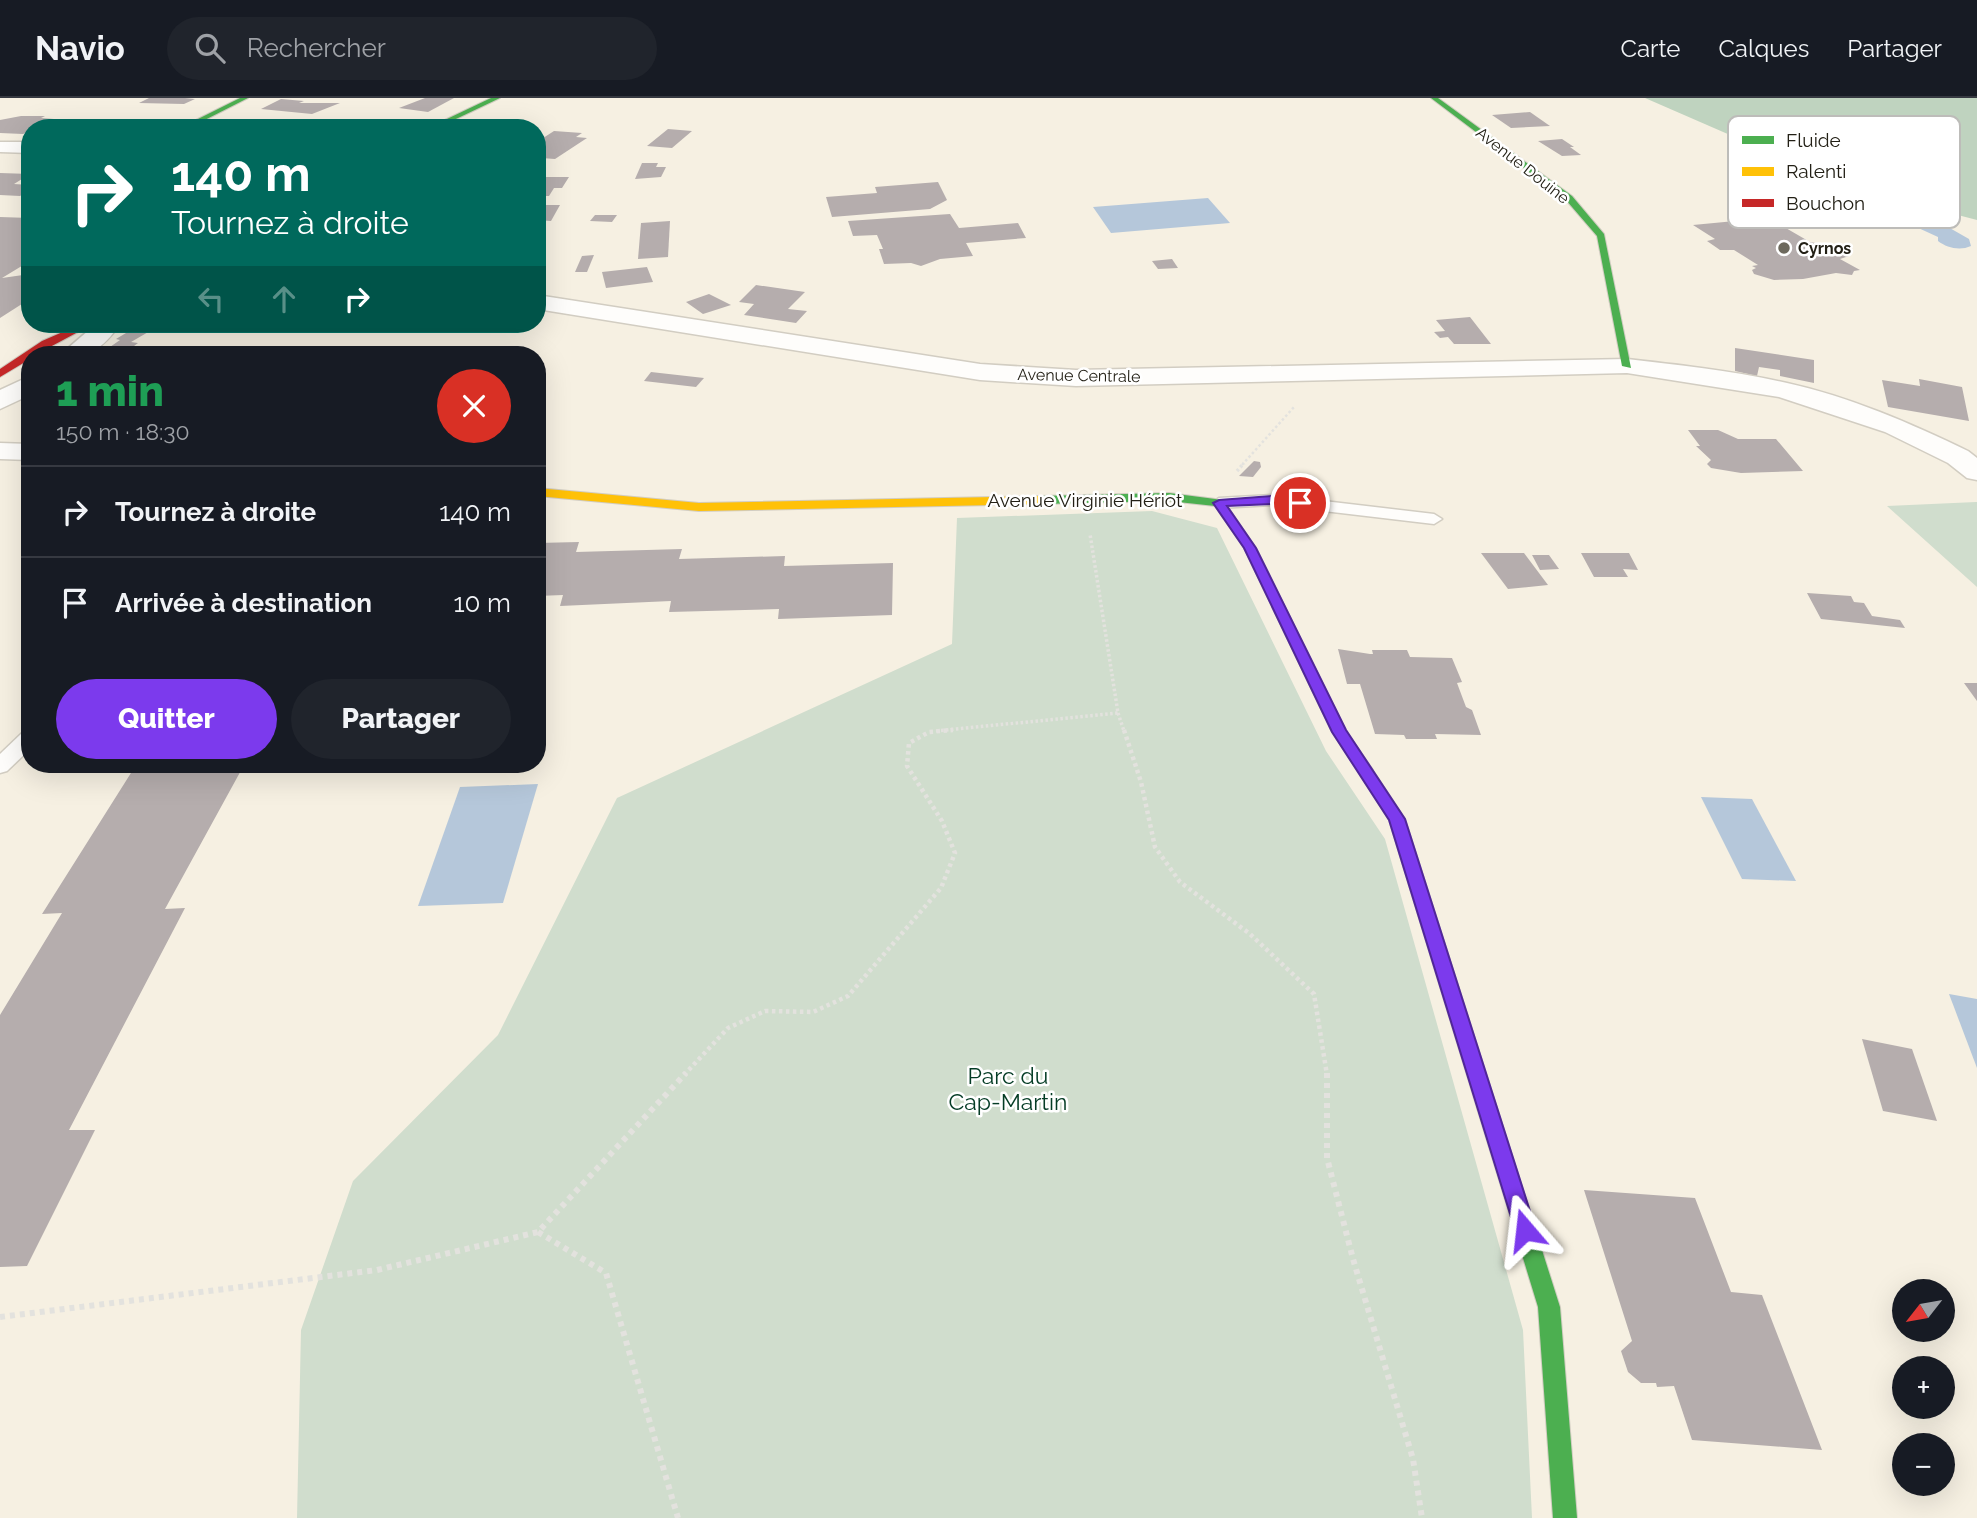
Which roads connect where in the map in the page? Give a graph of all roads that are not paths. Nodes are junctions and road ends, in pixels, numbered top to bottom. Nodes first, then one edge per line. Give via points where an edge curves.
1 (245, 98) edge
2 (497, 98) edge
3 (1434, 98) edge
4 (202, 119) edge
5 (451, 119) edge
6 (0, 147) edge
7 (21, 148) edge
8 (546, 303) edge
9 (68, 333) edge
10 (101, 333) edge
11 (42, 346) edge
12 (85, 346) edge
13 (21, 360) edge
14 (1627, 366) junction
15 (0, 374) edge
16 (21, 389) edge
17 (0, 401) edge
18 (0, 451) edge
19 (21, 452) edge
20 (1977, 472) edge
21 (546, 493) edge
22 (1219, 503) junction
23 (1434, 519) dead end
24 (21, 746) edge
25 (0, 766) edge
26 (1565, 1518) edge

1 - 4 street
2 - 5 street
3 - 14 street, Avenue Douine via 1569,198 1601,236
6 - 7 street
8 - 14 street, Avenue Centrale via 981,372 1076,378
9 - 11 street
10 - 12 street
13 - 15 street
14 - 20 street, Avenue Centrale via 1784,390 1894,426 1958,457
16 - 17 street
18 - 19 street
21 - 22 street, Avenue Virginie Hériot via 699,507 1169,497
22 - 23 lane via 1273,500
22 - 26 street via 1250,548 1339,732 1397,819 1549,1307
24 - 25 lane

